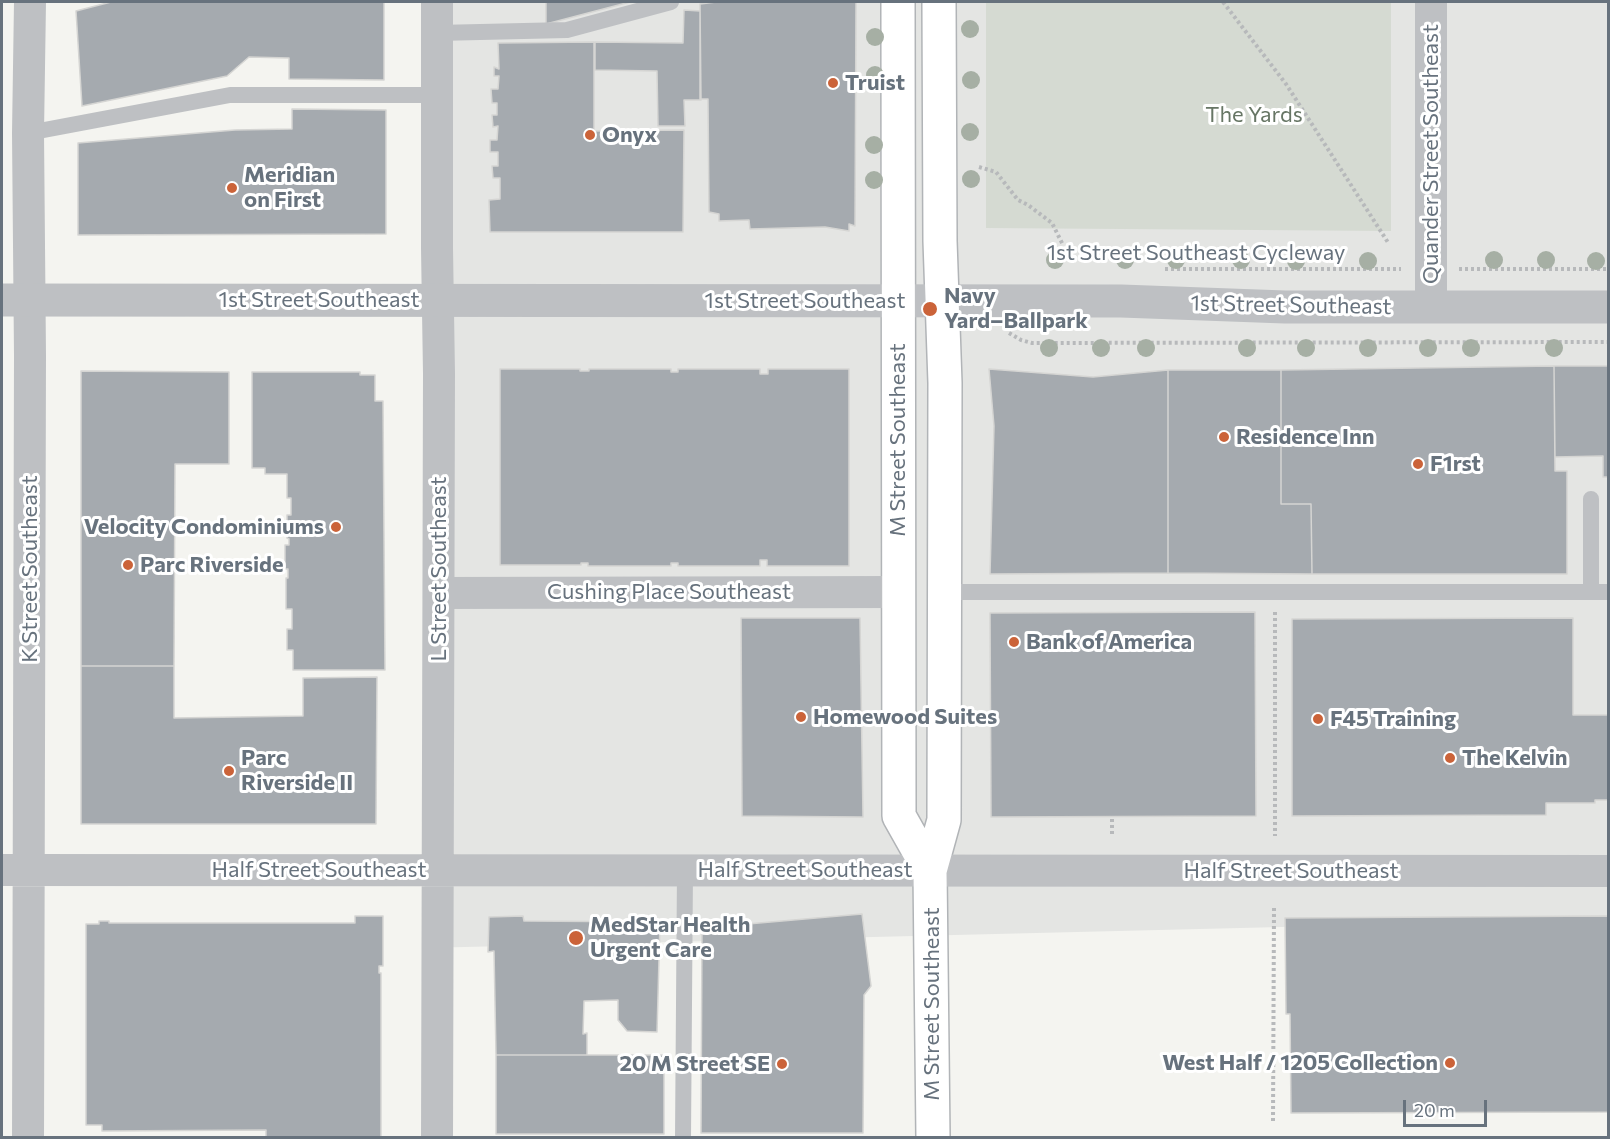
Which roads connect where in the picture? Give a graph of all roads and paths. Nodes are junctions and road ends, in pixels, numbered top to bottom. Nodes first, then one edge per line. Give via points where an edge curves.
1 (30, 2) edge
2 (437, 2) edge
3 (671, 2) edge
4 (898, 2) edge
5 (939, 2) edge
6 (1223, 2) edge
7 (1431, 2) edge
8 (437, 33) junction
9 (437, 95) junction
10 (28, 133) junction
11 (979, 167) dead end
12 (1389, 244) dead end
13 (1063, 246) dead end
14 (1164, 269) dead end
15 (1401, 269) dead end
16 (1457, 269) dead end
17 (1608, 269) edge
18 (15, 300) edge
19 (438, 300) junction
20 (898, 302) junction
21 (942, 302) junction
22 (1431, 307) junction
23 (1608, 307) edge
24 (1004, 332) dead end
25 (1608, 342) edge
26 (1591, 500) dead end
27 (439, 592) junction
28 (898, 592) junction
29 (945, 592) junction
30 (1275, 592) junction
31 (1591, 592) junction
32 (1608, 592) edge
33 (1112, 817) dead end
34 (1112, 834) dead end
35 (1275, 836) dead end
36 (15, 870) edge
37 (438, 870) junction
38 (685, 870) junction
39 (930, 870) junction
40 (1608, 870) edge
41 (1274, 908) dead end
42 (1273, 1120) dead end
43 (28, 1137) edge
44 (437, 1137) edge
45 (683, 1137) edge
46 (933, 1137) edge

1 - 10 street, K Street Southeast
2 - 8 street, L Street Southeast
3 - 8 lane via 567,30
4 - 20 main road, M Street Southeast
5 - 21 main road, M Street Southeast
6 - 12 path via 1286,84
7 - 22 street, Quander Street Southeast
8 - 9 street, L Street Southeast
9 - 10 lane via 230,95
9 - 19 street, L Street Southeast
10 - 18 street, K Street Southeast
11 - 13 path via 996,172 1018,200 1052,223
14 - 15 path, 1st Street Southeast Cycleway
16 - 17 path
18 - 19 street, 1st Street Southeast
18 - 36 street, K Street Southeast
19 - 20 street, 1st Street Southeast
19 - 27 street, L Street Southeast
20 - 21 street, 1st Street Southeast
20 - 28 main road, M Street Southeast
21 - 22 street, 1st Street Southeast
21 - 29 main road, M Street Southeast
22 - 23 street, 1st Street Southeast
24 - 25 path via 1027,342
26 - 31 lane
27 - 28 street, Cushing Place Southeast
27 - 37 street, L Street Southeast
28 - 39 main road, M Street Southeast via 899,816
29 - 30 lane
29 - 39 main road, M Street Southeast via 944,820
30 - 31 lane
30 - 35 path
31 - 32 lane
33 - 34 path
36 - 37 street, Half Street Southeast
36 - 43 street, K Street Southeast
37 - 38 street, Half Street Southeast
37 - 44 street, L Street Southeast
38 - 39 street, Half Street Southeast
38 - 45 lane
39 - 40 street, Half Street Southeast
39 - 46 main road, M Street Southeast
41 - 42 path

